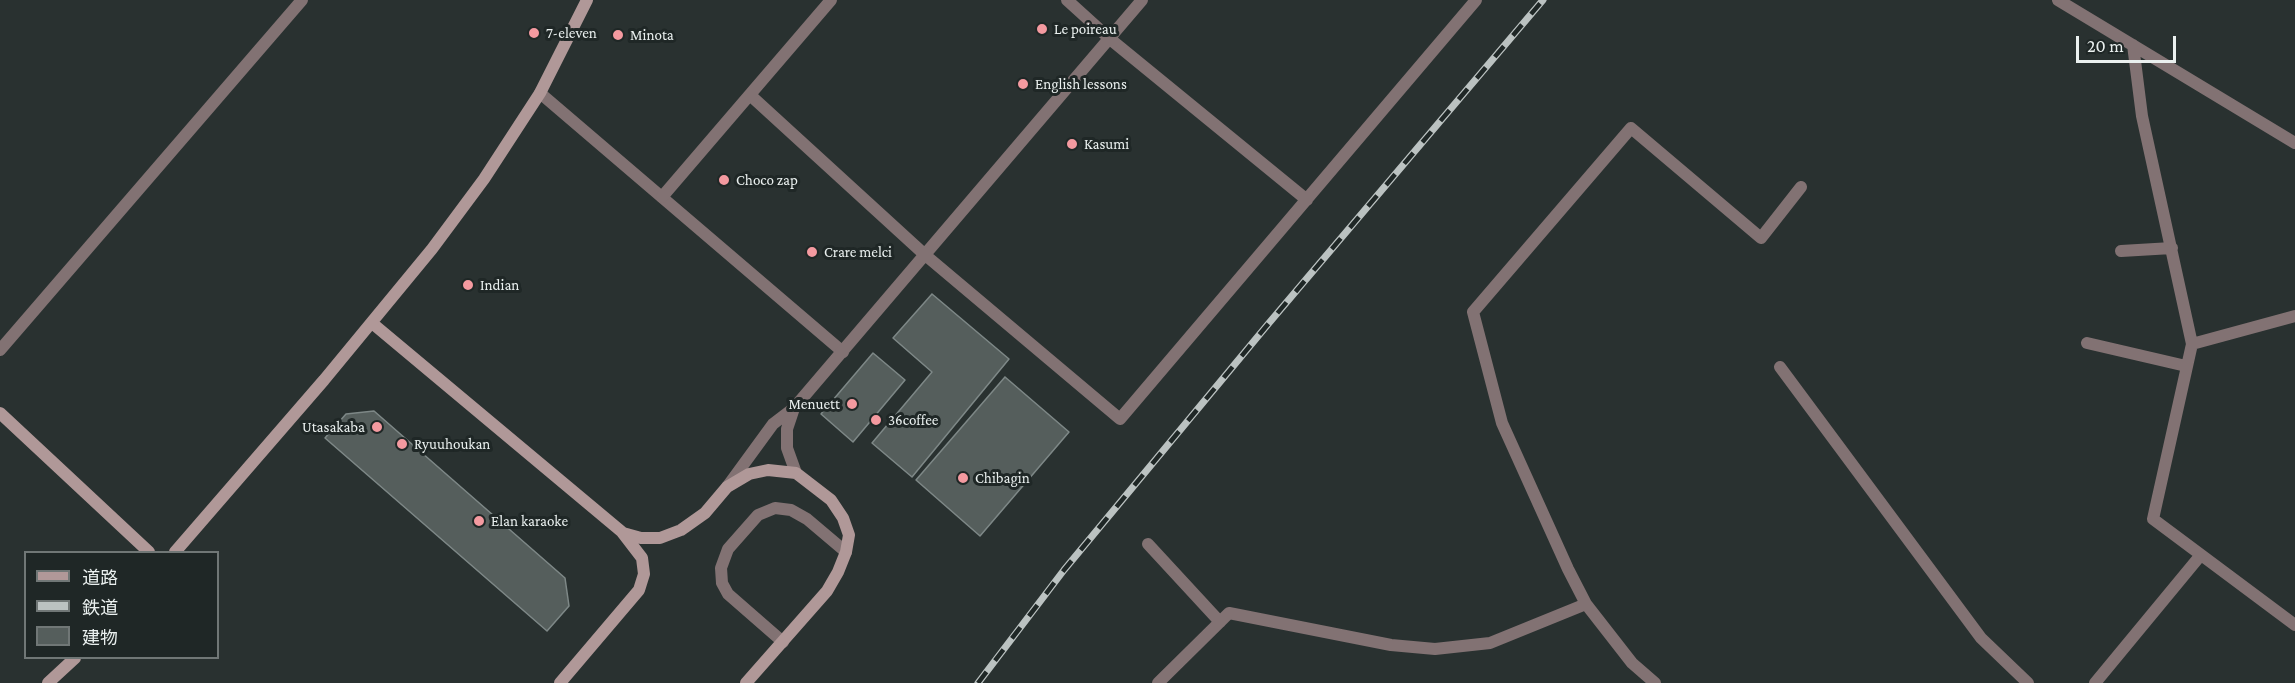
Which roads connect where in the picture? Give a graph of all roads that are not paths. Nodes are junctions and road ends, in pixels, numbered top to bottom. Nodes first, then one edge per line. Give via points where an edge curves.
1 (302, 0) edge
2 (587, 0) edge
3 (831, 0) edge
4 (1067, 0) edge
5 (1142, 0) edge
6 (1476, 0) edge
7 (2058, 0) edge
8 (1110, 39) junction
9 (2133, 45) junction
10 (540, 93) junction
11 (750, 94) junction
12 (2295, 143) edge
13 (1801, 187) dead end
14 (662, 197) junction
15 (1307, 200) junction
16 (2172, 248) junction
17 (2121, 251) dead end
18 (924, 254) junction
19 (2295, 316) edge
20 (372, 322) junction
21 (2087, 342) dead end
22 (2192, 345) junction
23 (0, 350) edge
24 (843, 352) junction
25 (2186, 366) junction
26 (1780, 367) dead end
27 (794, 408) junction
28 (0, 413) edge
29 (796, 473) junction
30 (727, 487) junction
31 (622, 532) junction
32 (1148, 544) dead end
33 (148, 551) edge
34 (176, 551) edge
35 (846, 552) junction
36 (2200, 556) junction
37 (1586, 604) junction
38 (1220, 622) junction
39 (2295, 625) edge
40 (783, 642) junction
41 (73, 659) edge
42 (48, 683) edge
43 (560, 683) edge
44 (746, 683) edge
45 (1158, 683) edge
46 (1655, 683) edge
47 (2028, 683) edge
48 (2095, 683) edge

1 - 23 street
2 - 10 street
3 - 11 street
4 - 8 street
5 - 8 street
6 - 15 street
7 - 9 street
8 - 15 street
8 - 18 street
9 - 12 street
9 - 16 street via 2142,116
10 - 14 street
10 - 20 street via 477,188
11 - 14 street
11 - 18 street
13 - 37 street via 1761,238 1631,128 1473,312 1503,423
14 - 24 street
15 - 18 street via 1120,419
16 - 17 street
16 - 22 street
18 - 24 street
19 - 22 street
20 - 31 street
20 - 34 street
21 - 25 street
22 - 25 street
24 - 27 street
25 - 36 street via 2153,519
26 - 47 street via 1981,638
27 - 29 street via 787,429 787,448
27 - 30 street via 773,424
28 - 33 street
29 - 30 street via 768,470 749,474
29 - 35 street via 831,500 843,518 849,535
30 - 31 street via 705,513 681,530 660,538
31 - 43 street via 642,558 644,574 639,590
32 - 38 street
35 - 40 street via 827,591
35 - 40 street via 807,519 791,510 775,508 758,515 728,549 721,568 722,583 729,594
36 - 39 street
36 - 48 street
37 - 38 street via 1490,643 1435,649 1391,645 1229,613
37 - 46 street via 1632,663
38 - 45 street
40 - 44 street
41 - 42 street

